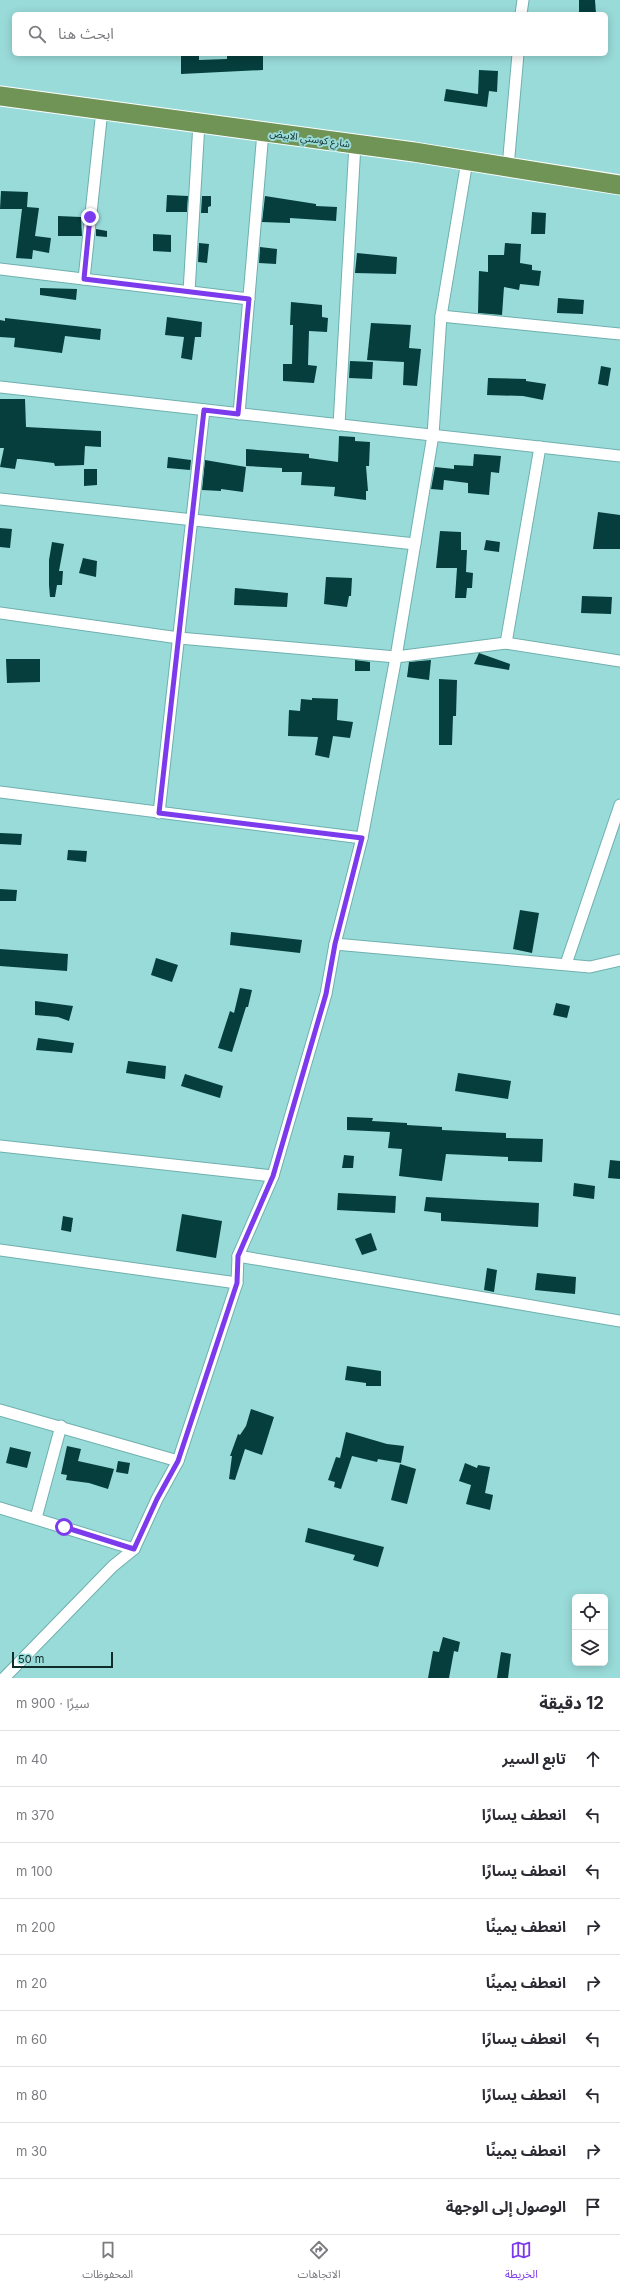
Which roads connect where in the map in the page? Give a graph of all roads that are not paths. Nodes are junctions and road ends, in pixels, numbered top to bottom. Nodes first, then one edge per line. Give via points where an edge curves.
1 (523, 0) edge
2 (522, 12) edge
3 (518, 56) edge
4 (0, 96) edge
5 (102, 110) junction
6 (199, 123) junction
7 (263, 132) junction
8 (355, 144) junction
9 (467, 161) junction
10 (508, 167) junction
11 (620, 185) edge
12 (0, 268) edge
13 (84, 279) junction
14 (189, 292) junction
15 (249, 299) junction
16 (441, 316) junction
17 (620, 334) edge
18 (0, 388) edge
19 (204, 410) junction
20 (238, 414) junction
21 (338, 425) junction
22 (433, 435) junction
23 (540, 447) junction
24 (620, 456) edge
25 (0, 499) edge
26 (192, 520) junction
27 (415, 544) junction
28 (0, 613) edge
29 (178, 638) junction
30 (506, 643) junction
31 (396, 657) junction
32 (620, 662) edge
33 (0, 792) edge
34 (620, 805) edge
35 (159, 813) junction
36 (362, 838) junction
37 (335, 944) junction
38 (620, 960) edge
39 (566, 964) junction
40 (0, 1146) edge
41 (273, 1176) junction
42 (0, 1250) edge
43 (238, 1256) junction
44 (237, 1283) junction
45 (620, 1322) edge
46 (0, 1410) edge
47 (60, 1426) junction
48 (178, 1461) junction
49 (0, 1508) edge
50 (36, 1518) junction
51 (134, 1549) junction
52 (4, 1678) edge

1 - 2 street
3 - 10 street
4 - 5 highway, شارع كوستي الابيض
5 - 6 highway, شارع كوستي الابيض
5 - 13 street
6 - 7 highway, شارع كوستي الابيض
6 - 14 street
7 - 8 highway, شارع كوستي الابيض
7 - 15 street
8 - 9 highway, شارع كوستي الابيض
8 - 21 street
9 - 10 highway, شارع كوستي الابيض
9 - 16 street
10 - 11 highway, شارع كوستي الابيض
12 - 13 street
13 - 14 street
14 - 15 street
15 - 20 street
16 - 17 street
16 - 22 street
18 - 19 street
19 - 20 street
19 - 26 street
20 - 21 street
21 - 22 street
22 - 23 street
22 - 27 street
23 - 24 street
23 - 30 street
25 - 26 street
26 - 27 street
26 - 29 street
27 - 31 street
28 - 29 street
29 - 31 street
29 - 35 street
30 - 31 street
30 - 32 street
31 - 36 street
33 - 35 street
34 - 39 street
35 - 36 street
36 - 37 street
37 - 39 street
37 - 41 street via 326,994
38 - 39 street via 590,966
40 - 41 street
41 - 43 street
42 - 44 street
43 - 44 street
43 - 45 street
44 - 48 street
46 - 47 street
47 - 48 street
47 - 50 street
48 - 51 street
49 - 50 street
50 - 51 street
51 - 52 street via 113,1566

